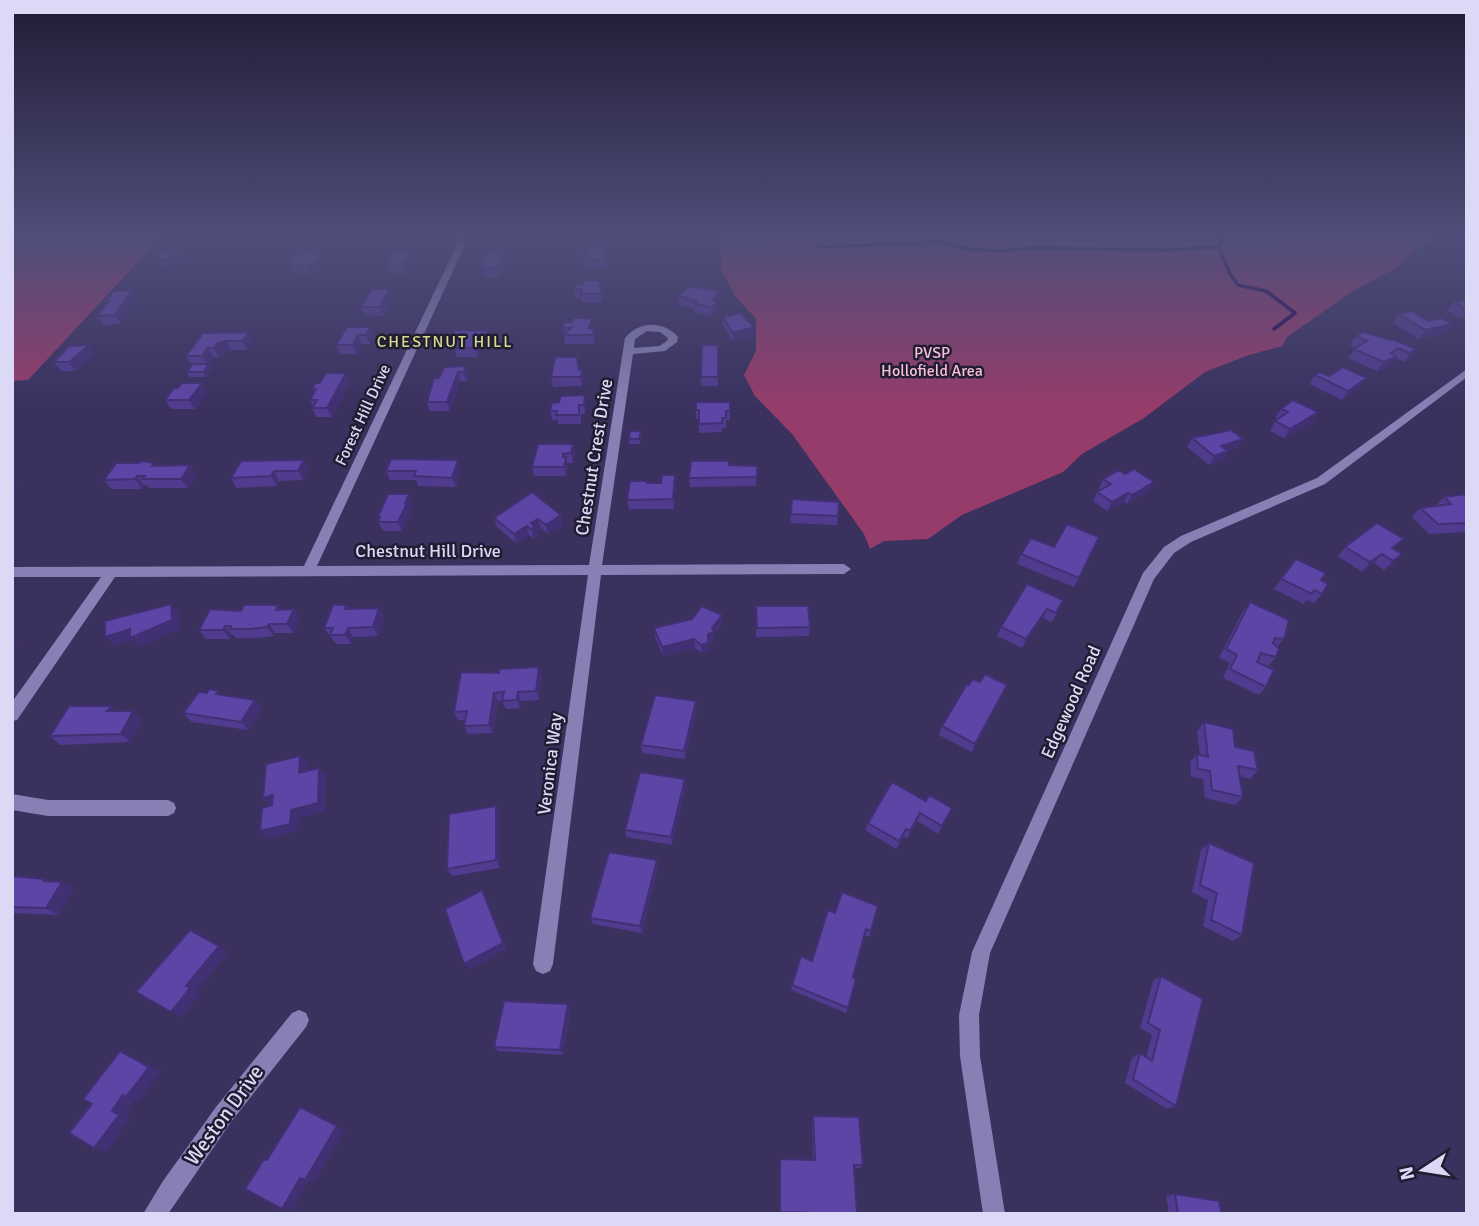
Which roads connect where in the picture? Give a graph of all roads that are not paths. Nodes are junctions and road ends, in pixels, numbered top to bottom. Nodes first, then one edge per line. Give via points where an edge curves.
1 (439, 291) edge
2 (628, 351) junction
3 (1467, 372) edge
4 (595, 569) junction
5 (844, 569) dead end
6 (112, 571) junction
7 (308, 571) junction
8 (12, 572) edge
9 (12, 715) edge
10 (12, 802) edge
11 (168, 808) dead end
12 (543, 964) dead end
13 (299, 1020) dead end
14 (154, 1214) edge
15 (994, 1214) edge

1 - 7 street, Forest Hill Drive
2 - 2 street, Chestnut Crest Drive via 635,332 652,327 670,332 673,342 662,349
2 - 4 street, Chestnut Crest Drive
3 - 15 street, Edgewood Road via 1321,481 1186,539 1169,550 1148,577 981,952 969,1015 970,1056
4 - 5 street, Chestnut Hill Drive
4 - 7 street, Chestnut Hill Drive
4 - 12 street, Veronica Way
6 - 7 street, Chestnut Hill Drive
6 - 8 street, Chestnut Hill Drive
6 - 9 street
10 - 11 street via 48,807
13 - 14 street, Weston Drive via 211,1128

